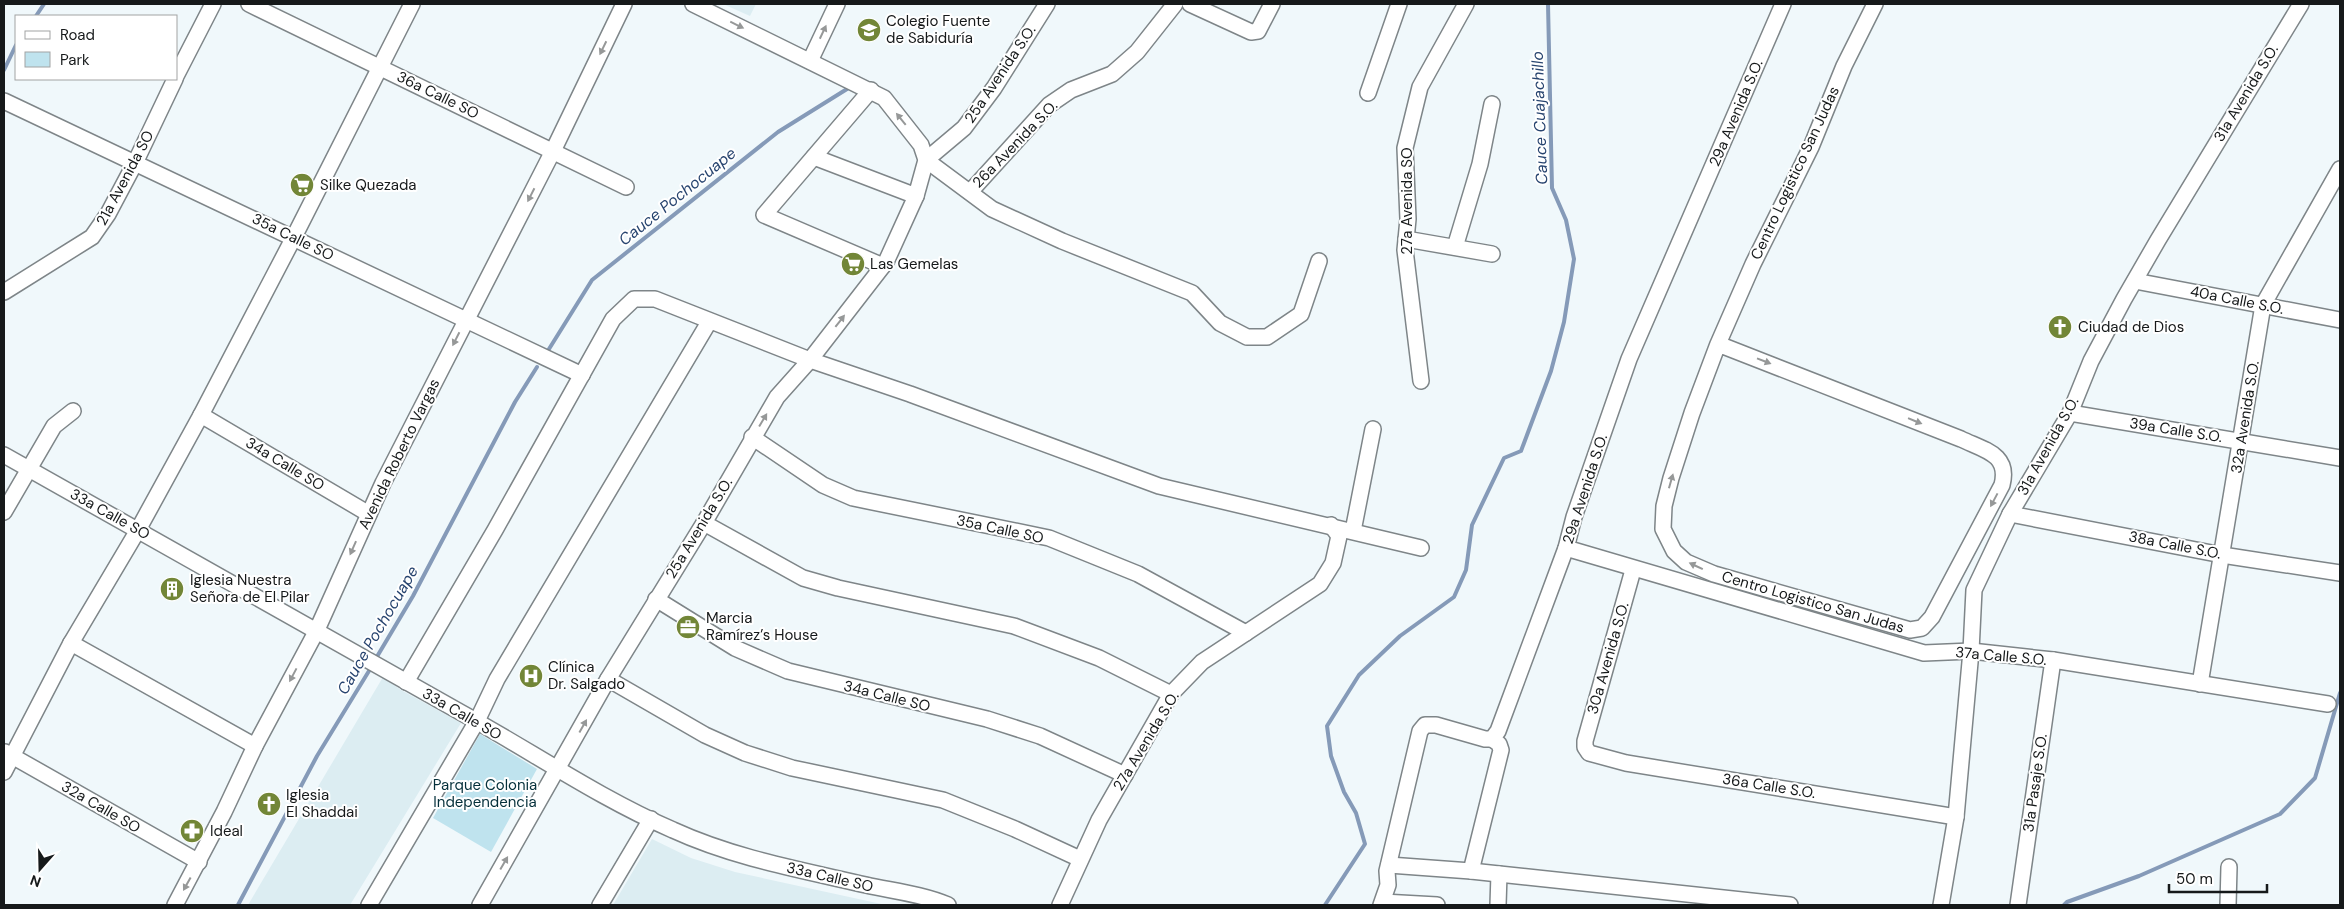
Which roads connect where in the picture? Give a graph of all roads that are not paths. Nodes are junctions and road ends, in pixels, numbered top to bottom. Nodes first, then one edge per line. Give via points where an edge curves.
1 (213, 4) edge
2 (249, 4) edge
3 (412, 4) edge
4 (624, 4) edge
5 (693, 4) edge
6 (837, 4) edge
7 (1175, 4) edge
8 (1190, 4) edge
9 (1272, 4) edge
10 (1399, 4) edge
11 (1466, 4) edge
12 (1783, 4) edge
13 (1875, 4) edge
14 (2300, 4) edge
15 (1045, 5) edge
16 (1212, 8) edge
17 (810, 61) junction
18 (381, 68) junction
19 (178, 74) edge
20 (175, 80) edge
21 (871, 90) junction
22 (1368, 92) dead end
23 (4, 101) edge
24 (1492, 104) dead end
25 (553, 152) junction
26 (814, 157) junction
27 (926, 160) junction
28 (135, 163) junction
29 (2340, 169) edge
30 (626, 188) dead end
31 (970, 192) junction
32 (916, 196) junction
33 (294, 237) junction
34 (1406, 239) junction
35 (1455, 247) junction
36 (1492, 254) dead end
37 (1319, 261) dead end
38 (883, 266) junction
39 (2135, 281) junction
40 (4, 292) edge
41 (2263, 305) junction
42 (2340, 320) edge
43 (466, 321) junction
44 (709, 322) junction
45 (1718, 344) junction
46 (810, 360) junction
47 (582, 375) junction
48 (1420, 381) dead end
49 (73, 411) dead end
50 (2070, 413) junction
51 (201, 414) junction
52 (1373, 429) dead end
53 (752, 437) junction
54 (2242, 440) junction
55 (4, 455) edge
56 (2340, 458) edge
57 (28, 468) junction
58 (4, 512) edge
59 (368, 514) junction
60 (2010, 514) junction
61 (704, 523) junction
62 (1330, 526) junction
63 (138, 530) junction
64 (1353, 530) junction
65 (1421, 548) dead end
66 (1566, 548) junction
67 (2222, 554) junction
68 (1633, 570) junction
69 (2340, 573) edge
70 (656, 599) junction
71 (316, 632) junction
72 (1246, 633) junction
73 (71, 643) junction
74 (1972, 651) junction
75 (2053, 660) junction
76 (608, 680) junction
77 (406, 682) junction
78 (2200, 684) junction
79 (1171, 694) junction
80 (2328, 704) dead end
81 (477, 721) junction
82 (1492, 739) junction
83 (255, 746) junction
84 (1585, 747) joint
85 (8, 753) edge
86 (559, 769) junction
87 (4, 772) edge
88 (1125, 775) junction
89 (1956, 817) junction
90 (651, 819) junction
91 (1080, 859) junction
92 (198, 862) junction
93 (1389, 865) junction
94 (2229, 867) dead end
95 (1472, 871) junction
96 (1499, 874) junction
97 (1710, 901) edge
98 (1382, 903) edge
99 (175, 905) edge
100 (369, 905) edge
101 (480, 905) edge
102 (600, 905) edge
103 (948, 905) edge
104 (1060, 905) edge
105 (1437, 905) edge
106 (1498, 905) edge
107 (1790, 905) edge
108 (1941, 905) edge
109 (2018, 905) edge
110 (2228, 905) edge

1 - 19 street, 21a Avenida SO
2 - 18 street, 36a Calle SO
3 - 18 street
4 -> 25 street, Avenida Roberto Vargas
5 -> 17 street
17 -> 6 street
7 - 31 street, 26a Avenida S.O. via 1137,52 1112,74 1071,90 1049,105
8 - 16 street
9 - 16 street via 1258,31 1251,32
10 - 22 street
11 - 34 street, 27a Avenida SO via 1420,87 1405,148
12 - 66 street, 29a Avenida S.O. via 1630,359
13 - 45 street, Centro Logistico San Judas
14 - 39 street, 31a Avenida S.O.
15 - 27 street, 25a Avenida S.O. via 994,88 964,128
17 - 21 street
18 - 25 street, 36a Calle SO
18 - 33 street
20 - 28 street, 21a Avenida SO
21 - 26 street
27 -> 21 street via 921,144 884,98
23 - 28 street, 35a Calle SO
24 - 35 street via 1480,164
25 - 30 street, 36a Calle SO
25 -> 43 street, Avenida Roberto Vargas
26 - 32 street
26 - 38 street via 764,215
27 - 31 street
27 - 32 street, 25a Avenida S.O.
28 - 33 street, 35a Calle SO
28 - 40 street, 21a Avenida SO via 92,237
29 - 41 street, 32a Avenida S.O.
31 - 37 street via 992,209 1062,241 1192,293 1220,323 1247,337 1267,337 1301,314
32 - 38 street, 25a Avenida S.O.
33 - 43 street, 35a Calle SO
33 - 51 street
34 - 35 street
34 - 48 street, 27a Avenida SO
35 - 36 street
46 -> 38 street, 25a Avenida S.O.
39 - 41 street, 40a Calle S.O.
39 - 50 street, 31a Avenida S.O. via 2091,361
41 - 42 street, 40a Calle S.O.
41 - 54 street, 32a Avenida S.O.
43 - 47 street, 35a Calle SO
43 -> 59 street, Avenida Roberto Vargas
44 - 46 street
44 - 47 street via 655,299 634,299 613,319
44 - 81 street via 497,679
45 -> 45 street, Centro Logistico San Judas via 1997,456 2005,472 2002,485 1932,617 1922,628 1910,630 1756,588 1686,562 1674,551 1663,529 1664,506 1692,413
53 -> 46 street, 25a Avenida S.O. via 777,397
46 - 62 street via 1159,486
47 - 77 street
49 - 57 street via 54,426
50 - 54 street, 39a Calle S.O.
50 - 60 street, 31a Avenida S.O.
51 - 59 street, 34a Calle SO
51 - 63 street
52 - 64 street
53 - 61 street, 25a Avenida S.O.
53 - 72 street, 35a Calle SO via 824,485 853,498 1049,538 1138,574
54 - 56 street, 39a Calle S.O.
54 - 67 street, 32a Avenida S.O.
55 - 57 street, 33a Calle SO
57 - 58 street
57 - 63 street, 33a Calle SO
59 -> 71 street, Avenida Roberto Vargas
60 - 67 street, 38a Calle S.O.
60 - 74 street, 31a Avenida S.O. via 1974,590
61 - 70 street, 25a Avenida S.O.
61 - 79 street via 803,578 1014,626 1099,658
62 - 64 street
62 - 72 street, 27a Avenida S.O. via 1339,536 1338,544 1333,563 1320,584
63 - 71 street, 33a Calle SO
63 - 73 street
64 - 65 street
66 - 68 street, 37a Calle S.O.
66 - 82 street, 29a Avenida S.O. via 1498,731
67 - 69 street, 38a Calle S.O.
67 - 78 street, 32a Avenida S.O.
68 - 74 street, 37a Calle S.O. via 1924,653
68 - 84 street, 30a Avenida S.O.
70 - 76 street, 25a Avenida S.O.
70 - 88 street, 34a Calle SO via 735,648 788,671 987,719 1040,736
71 - 77 street, 33a Calle SO
71 -> 83 street, Avenida Roberto Vargas
72 - 79 street, 27a Avenida S.O. via 1202,662
73 - 83 street
73 - 85 street
74 - 75 street, 37a Calle S.O.
74 - 89 street, 31a Avenida S.O.
75 - 78 street, 37a Calle S.O.
75 - 109 street, 31a Pasaje S.O.
86 -> 76 street, 25a Avenida S.O.
76 - 91 street via 705,735 745,753 792,768 943,800
77 - 81 street, 33a Calle SO
78 - 80 street, 37a Calle S.O.
79 - 88 street, 27a Avenida S.O.
81 - 86 street, 33a Calle SO
81 - 100 street
82 - 93 street via 1436,725 1425,725 1420,731
82 - 95 street via 1501,750
83 - 92 street, Avenida Roberto Vargas
84 - 89 street, 36a Calle S.O. via 1589,752 1626,763
85 - 87 street
85 - 92 street, 32a Calle SO
86 - 90 street, 33a Calle SO
101 -> 86 street, 25a Avenida S.O.
88 - 91 street, 27a Avenida S.O.
89 - 108 street, 31a Avenida S.O.
90 - 102 street
90 - 103 street, 33a Calle SO via 674,831 752,859 926,896
91 - 104 street, 27a Avenida S.O.
92 -> 99 street, Avenida Roberto Vargas
93 - 95 street
93 - 98 street via 1388,885
94 - 110 street
95 - 96 street
96 - 97 street
96 - 106 street
97 - 107 street
98 - 105 street

